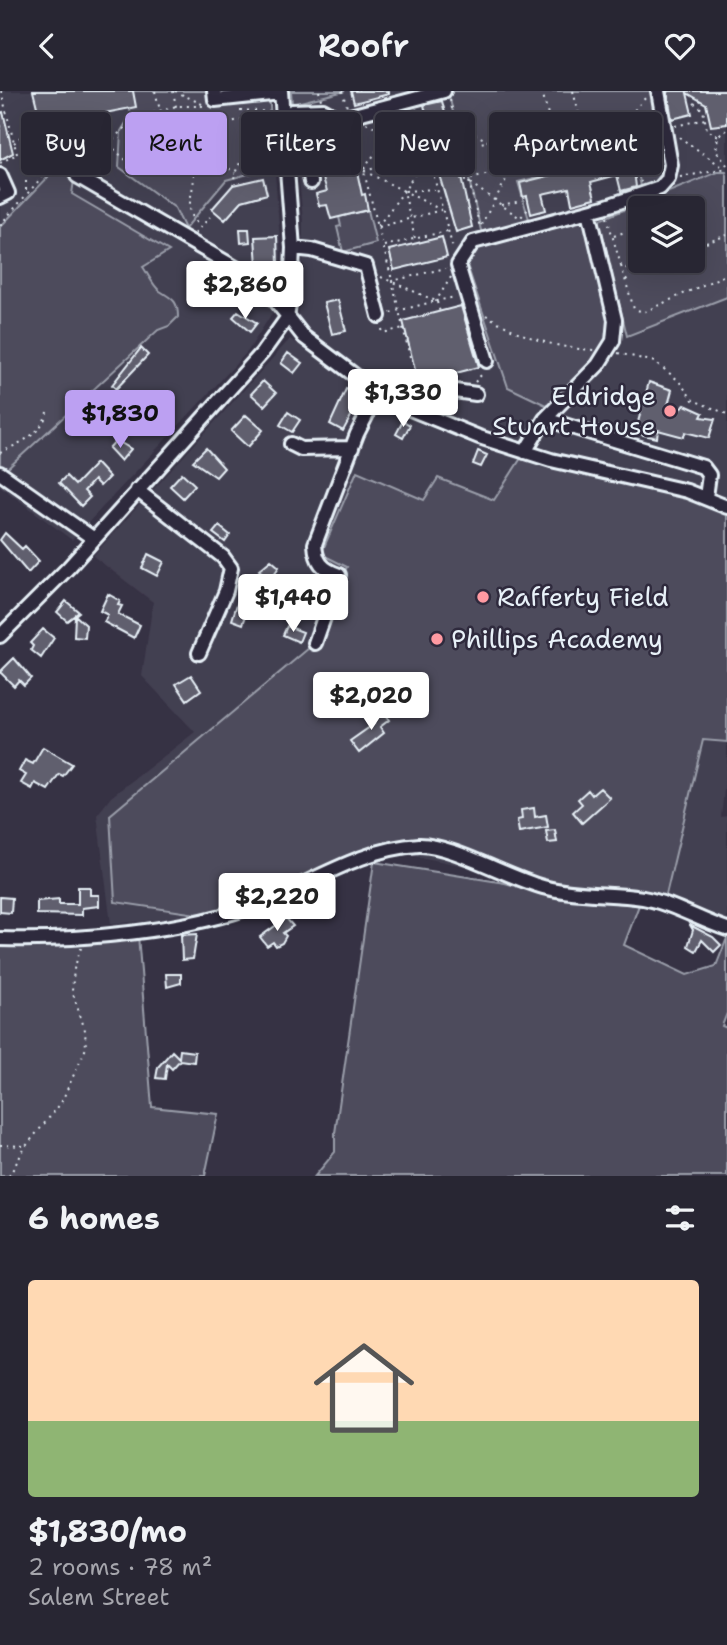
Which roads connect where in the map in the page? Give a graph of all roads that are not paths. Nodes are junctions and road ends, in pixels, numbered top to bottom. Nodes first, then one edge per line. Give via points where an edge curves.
1 (214, 91) edge
2 (446, 91) edge
3 (281, 92) edge
4 (653, 93) edge
5 (292, 111) dead end
6 (283, 112) edge
7 (0, 175) edge
8 (288, 175) edge
9 (310, 175) edge
10 (77, 176) dead end
11 (311, 182) dead end
12 (0, 198) edge
13 (589, 211) junction
14 (293, 248) junction
15 (379, 316) road end
16 (287, 318) junction
17 (487, 361) road end
18 (470, 393) road end
19 (382, 395) junction
20 (545, 419) junction
21 (291, 445) dead end
22 (352, 448) junction
23 (526, 452) junction
24 (0, 473) edge
25 (137, 490) junction
26 (706, 498) junction
27 (727, 507) edge
28 (94, 539) junction
29 (0, 636) edge
30 (315, 643) dead end
31 (199, 653) dead end
32 (727, 929) edge
33 (0, 939) edge

1 - 3 street via 215,100
2 - 5 street via 339,119 323,110
3 - 6 street
4 - 13 street via 666,128 671,165 668,179 660,188
7 - 12 street via 8,193
8 - 14 street
9 - 11 street
10 - 16 street via 236,268 275,300
13 - 17 street via 478,236 458,265
13 - 20 street via 615,320 608,350
14 - 15 street via 366,266
14 - 16 street
16 - 19 street via 304,337
16 - 25 street via 262,353
18 - 19 street via 413,387
19 - 22 street
19 - 23 street via 437,421
20 - 23 street
20 - 26 street via 703,467 709,475
21 - 22 street via 301,449
22 - 30 street via 315,544 320,565 339,575
23 - 26 street
24 - 28 street
25 - 28 street
25 - 31 street via 231,568
26 - 27 street
28 - 29 street
32 - 33 street via 664,903 564,892 513,878 459,853 421,845 389,849 210,919 88,936

